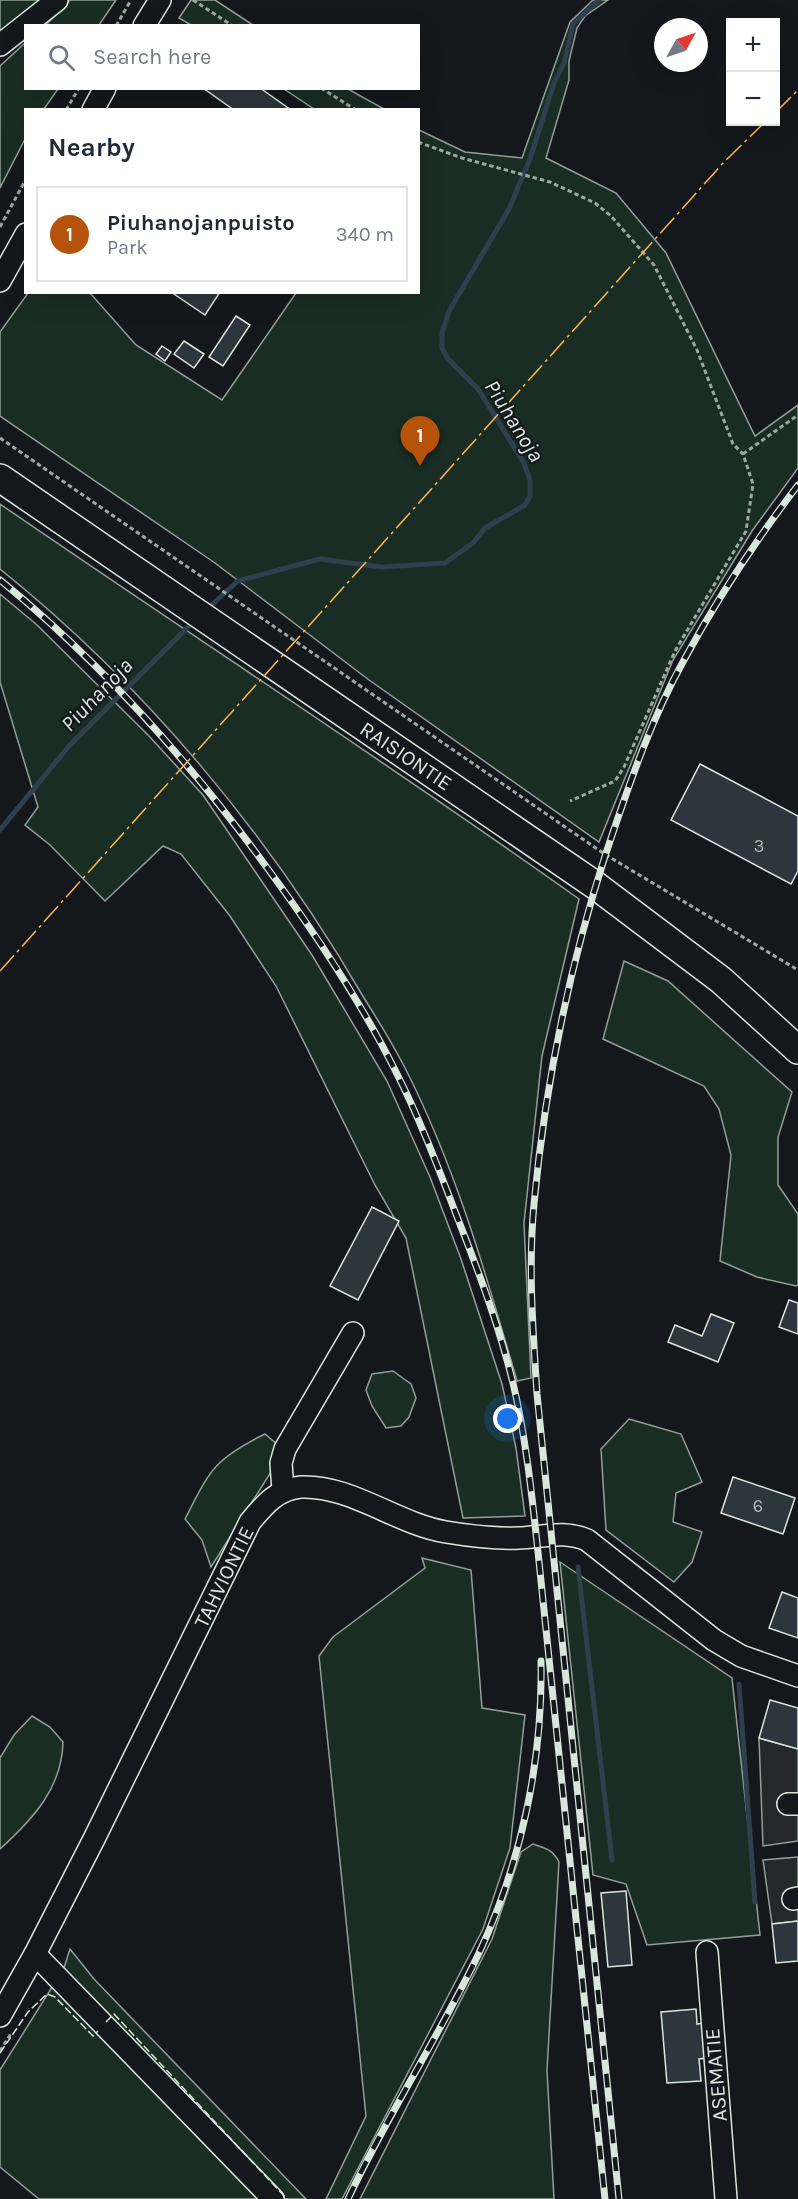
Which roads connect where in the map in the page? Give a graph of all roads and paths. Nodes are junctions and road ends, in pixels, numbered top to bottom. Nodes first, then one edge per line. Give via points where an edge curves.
1 (57, 0) edge
2 (131, 0) edge
3 (141, 0) edge
4 (160, 0) edge
5 (193, 0) edge
6 (27, 24) edge
7 (117, 24) edge
8 (145, 24) edge
9 (229, 24) edge
10 (24, 26) edge
11 (0, 45) edge
12 (77, 90) edge
13 (104, 90) edge
14 (324, 90) edge
15 (67, 108) edge
16 (94, 108) edge
17 (353, 108) edge
18 (420, 143) edge
19 (24, 183) edge
20 (0, 226) edge
21 (24, 238) edge
22 (0, 281) edge
23 (798, 415) edge
24 (0, 438) edge
25 (743, 454) junction
26 (0, 478) edge
27 (570, 801) dead end
28 (798, 970) edge
29 (798, 1050) edge
30 (352, 1333) dead end
31 (283, 1490) junction
32 (798, 1676) edge
33 (706, 1952) dead end
34 (35, 1954) junction
35 (6, 2023) edge
36 (0, 2051) edge
37 (273, 2199) edge
38 (726, 2199) edge

1 - 6 street
2 - 7 path
3 - 8 street
4 - 8 street
5 - 9 path
10 - 11 street
12 - 15 path
13 - 16 street
14 - 17 path
18 - 25 path via 536,178 595,203 611,216 654,265 697,350 733,444
19 - 20 path
21 - 22 street
23 - 25 path
24 - 28 path via 606,855
25 - 27 path via 753,484 746,531 675,651 620,774 615,781
26 - 29 main road, RAISIONTIE via 595,885 721,980
30 - 31 street via 285,1449 281,1463
31 - 32 street via 302,1487 332,1491 442,1531 486,1538 578,1536 714,1640 757,1662
31 - 34 street, TAHVIONTIE via 250,1522
33 - 38 street, ASEMATIE
34 - 35 street, TAHVIONTIE
34 - 37 street
35 - 36 path

